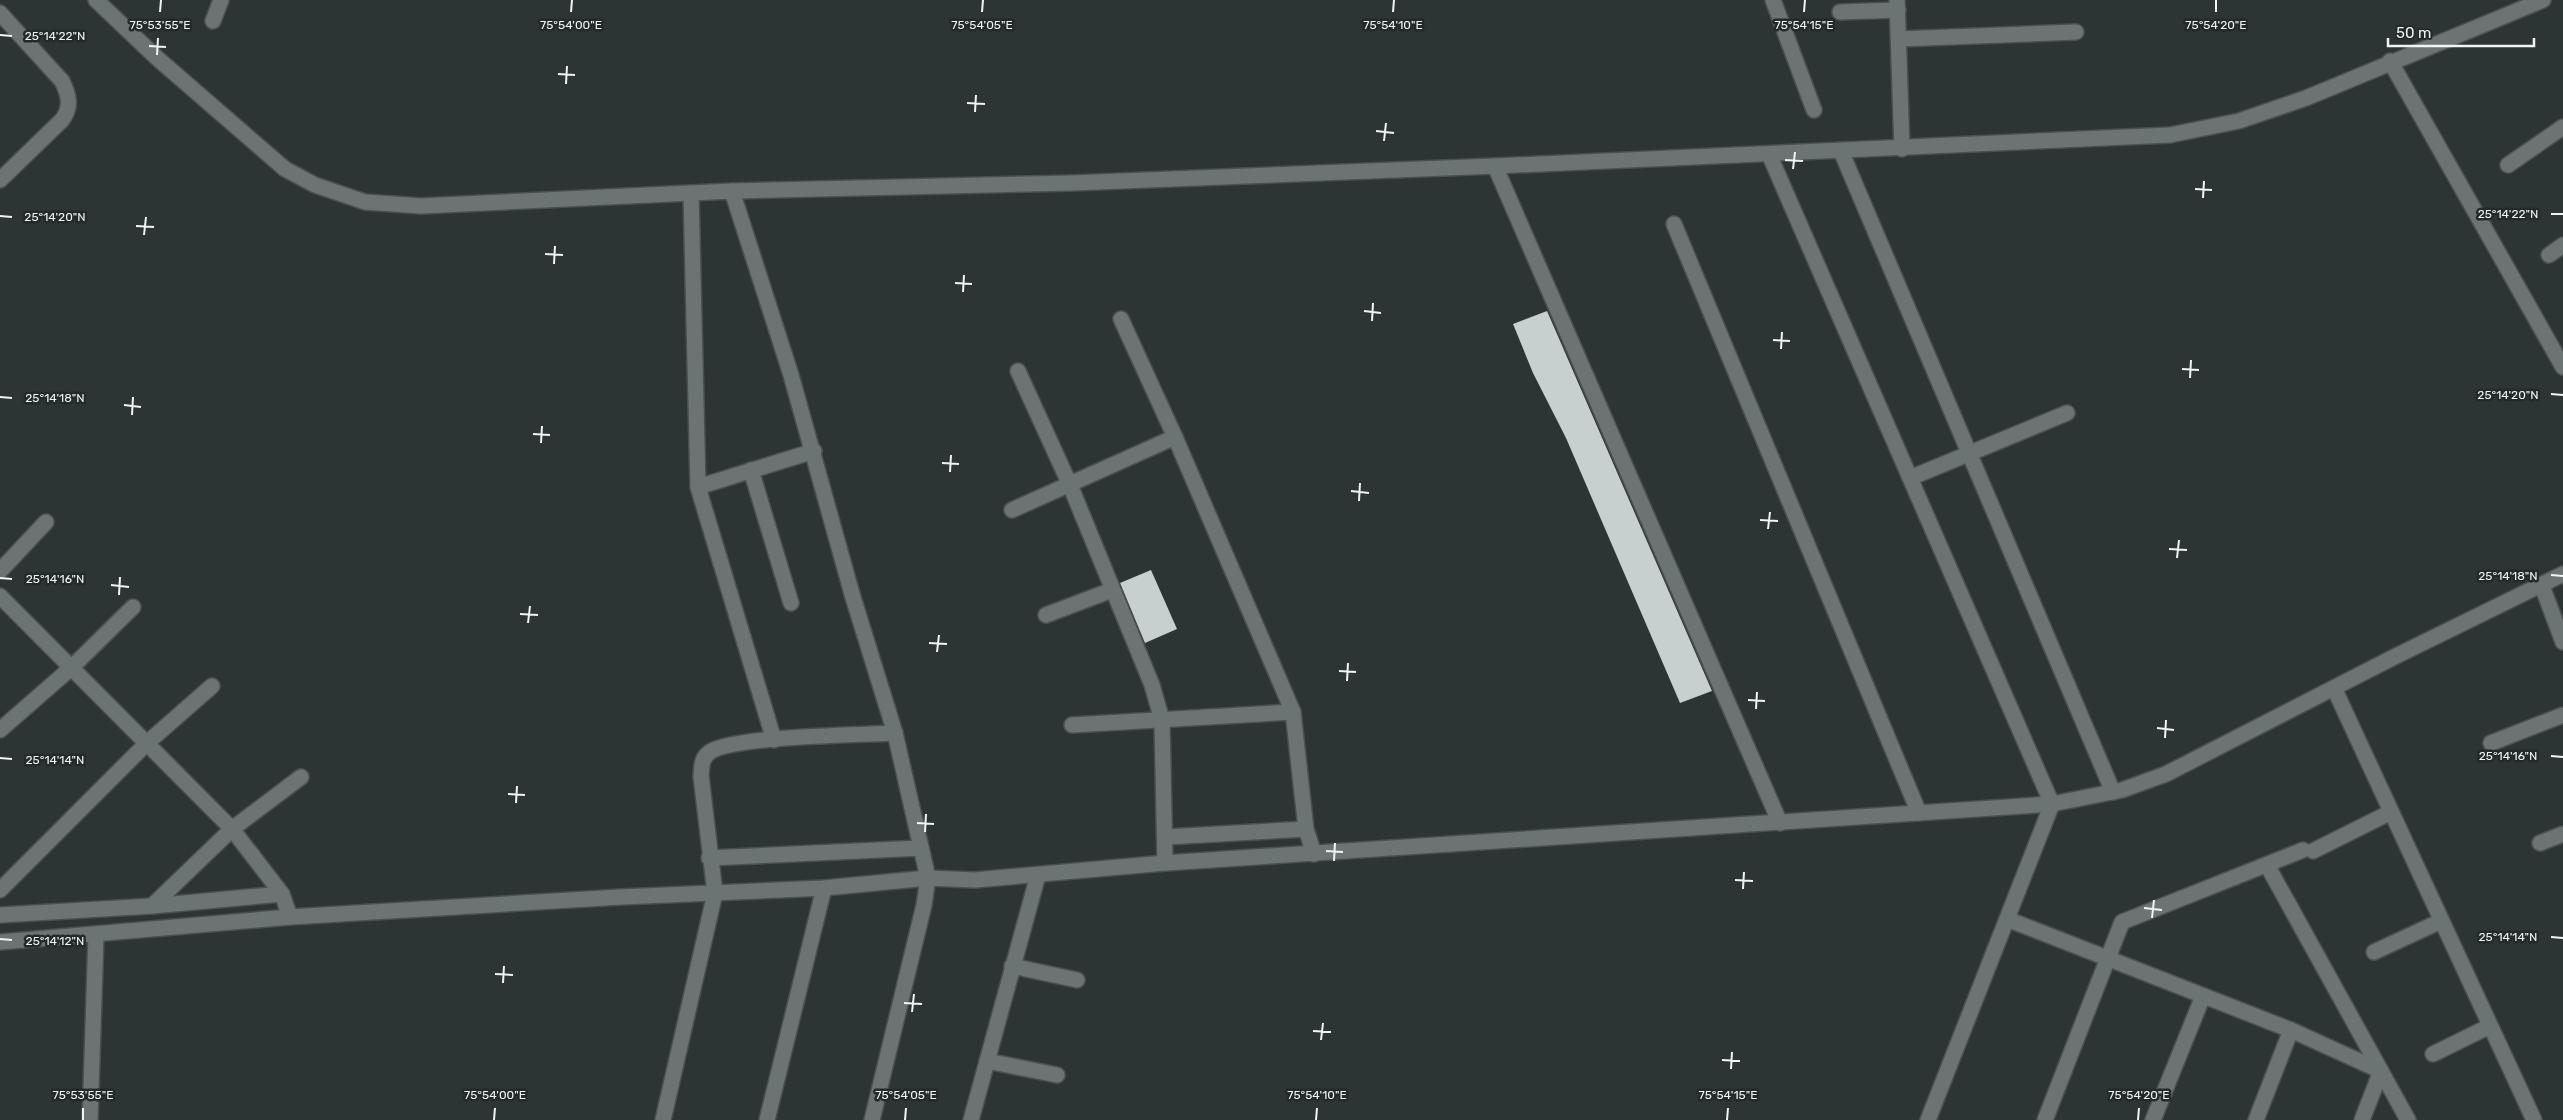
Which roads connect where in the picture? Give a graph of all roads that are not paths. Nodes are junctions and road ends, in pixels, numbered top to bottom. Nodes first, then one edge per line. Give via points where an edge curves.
1 (96, 0) edge
2 (221, 0) edge
3 (1773, 0) edge
4 (2543, 0) edge
5 (1898, 5) edge
6 (1840, 12) dead end
7 (0, 13) edge
8 (213, 21) dead end
9 (2076, 32) dead end
10 (1899, 39) junction
11 (2390, 61) junction
12 (1814, 110) dead end
13 (2563, 127) edge
14 (1902, 148) junction
15 (1841, 151) junction
16 (1769, 154) junction
17 (2508, 164) dead end
18 (1496, 166) junction
19 (0, 180) edge
20 (732, 191) junction
21 (691, 193) junction
22 (1674, 224) dead end
23 (2563, 245) edge
24 (2549, 255) dead end
25 (1121, 319) dead end
26 (2563, 367) edge
27 (1018, 371) dead end
28 (2067, 413) dead end
29 (1175, 437) junction
30 (814, 451) junction
31 (1969, 453) junction
32 (751, 470) junction
33 (1910, 478) junction
34 (1070, 485) junction
35 (698, 487) junction
36 (1012, 510) dead end
37 (46, 522) dead end
38 (0, 572) edge
39 (2563, 574) edge
40 (2542, 586) junction
41 (1112, 590) junction
42 (0, 596) edge
43 (791, 603) dead end
44 (132, 607) dead end
45 (1046, 615) dead end
46 (2563, 642) edge
47 (71, 668) junction
48 (212, 686) dead end
49 (2334, 688) junction
50 (1293, 712) junction
51 (2563, 714) edge
52 (1162, 720) junction
53 (1072, 725) dead end
54 (0, 730) edge
55 (895, 733) junction
56 (774, 740) junction
57 (147, 743) junction
58 (2491, 743) dead end
59 (301, 777) dead end
60 (2113, 792) junction
61 (2052, 804) junction
62 (2391, 812) junction
63 (1919, 813) junction
64 (1780, 823) junction
65 (232, 829) junction
66 (1306, 829) junction
67 (2563, 834) edge
68 (1166, 837) junction
69 (2540, 843) dead end
70 (922, 848) junction
71 (1314, 854) junction
72 (709, 858) junction
73 (1165, 863) junction
74 (2267, 865) junction
75 (1038, 875) junction
76 (928, 878) junction
77 (824, 888) junction
78 (0, 890) edge
79 (715, 893) junction
80 (282, 894) junction
81 (152, 906) junction
82 (0, 915) edge
83 (290, 918) junction
84 (2007, 919) junction
85 (2441, 921) junction
86 (96, 934) junction
87 (0, 942) edge
88 (2374, 952) dead end
89 (2108, 958) junction
90 (1012, 966) junction
91 (1077, 980) dead end
92 (2203, 996) junction
93 (2490, 1026) junction
94 (2291, 1030) junction
95 (2433, 1054) dead end
96 (987, 1061) junction
97 (2381, 1071) junction
98 (1056, 1075) dead end
99 (90, 1120) edge
100 (663, 1120) edge
101 (767, 1120) edge
102 (872, 1120) edge
103 (971, 1120) edge
104 (1928, 1120) edge
105 (2045, 1120) edge
106 (2153, 1120) edge
107 (2256, 1120) edge
108 (2362, 1120) edge
109 (2408, 1120) edge
110 (2534, 1120) edge

1 - 21 street via 157,58 286,169 315,185 365,202 421,206
2 - 8 street
3 - 12 street
4 - 11 street
5 - 6 street
5 - 10 street
7 - 19 street via 62,81 68,94 69,111
9 - 10 street
10 - 14 street
11 - 14 street via 2306,98 2239,121 2170,135
11 - 26 street
13 - 17 street
14 - 15 street
15 - 16 street
15 - 31 street
16 - 18 street
16 - 33 street
18 - 20 street via 1072,183
18 - 64 street
20 - 21 street
20 - 30 street
21 - 35 street
22 - 63 street
23 - 24 street
25 - 29 street
27 - 34 street
28 - 31 street
29 - 34 street
29 - 50 street
30 - 32 street
30 - 55 street via 852,594
31 - 33 street
31 - 60 street
32 - 35 street
32 - 43 street
33 - 61 street
34 - 36 street
34 - 41 street
35 - 56 street
37 - 38 street
39 - 40 street
40 - 46 street
40 - 49 street
41 - 45 street
41 - 52 street via 1152,684
42 - 47 street
44 - 47 street
47 - 54 street
47 - 57 street
48 - 57 street
49 - 60 street via 2166,774
49 - 62 street
50 - 52 street
50 - 66 street
51 - 58 street
52 - 53 street
52 - 68 street
55 - 56 street
55 - 70 street
56 - 72 street via 722,746 709,752 702,761
57 - 65 street
57 - 78 street
59 - 65 street
60 - 61 street
61 - 63 street
61 - 84 street
62 - 74 street via 2308,851
62 - 85 street
63 - 64 street
64 - 71 street
65 - 80 street
65 - 81 street
66 - 68 street
66 - 71 street
67 - 69 street
68 - 73 street
70 - 72 street
70 - 76 street
71 - 73 street
72 - 79 street
73 - 75 street
74 - 89 street via 2122,922
74 - 97 street
75 - 76 street via 976,880
75 - 90 street
76 - 77 street
76 - 102 street
77 - 79 street
77 - 101 street
79 - 83 street
79 - 100 street
80 - 81 street
80 - 83 street
81 - 82 street
83 - 86 street
84 - 89 street
84 - 104 street
85 - 88 street
85 - 93 street
86 - 87 street
86 - 99 street
89 - 92 street
89 - 105 street
90 - 91 street
90 - 96 street
92 - 94 street
92 - 106 street
93 - 95 street
93 - 110 street
94 - 97 street
94 - 107 street
96 - 98 street
96 - 103 street
97 - 108 street
97 - 109 street

